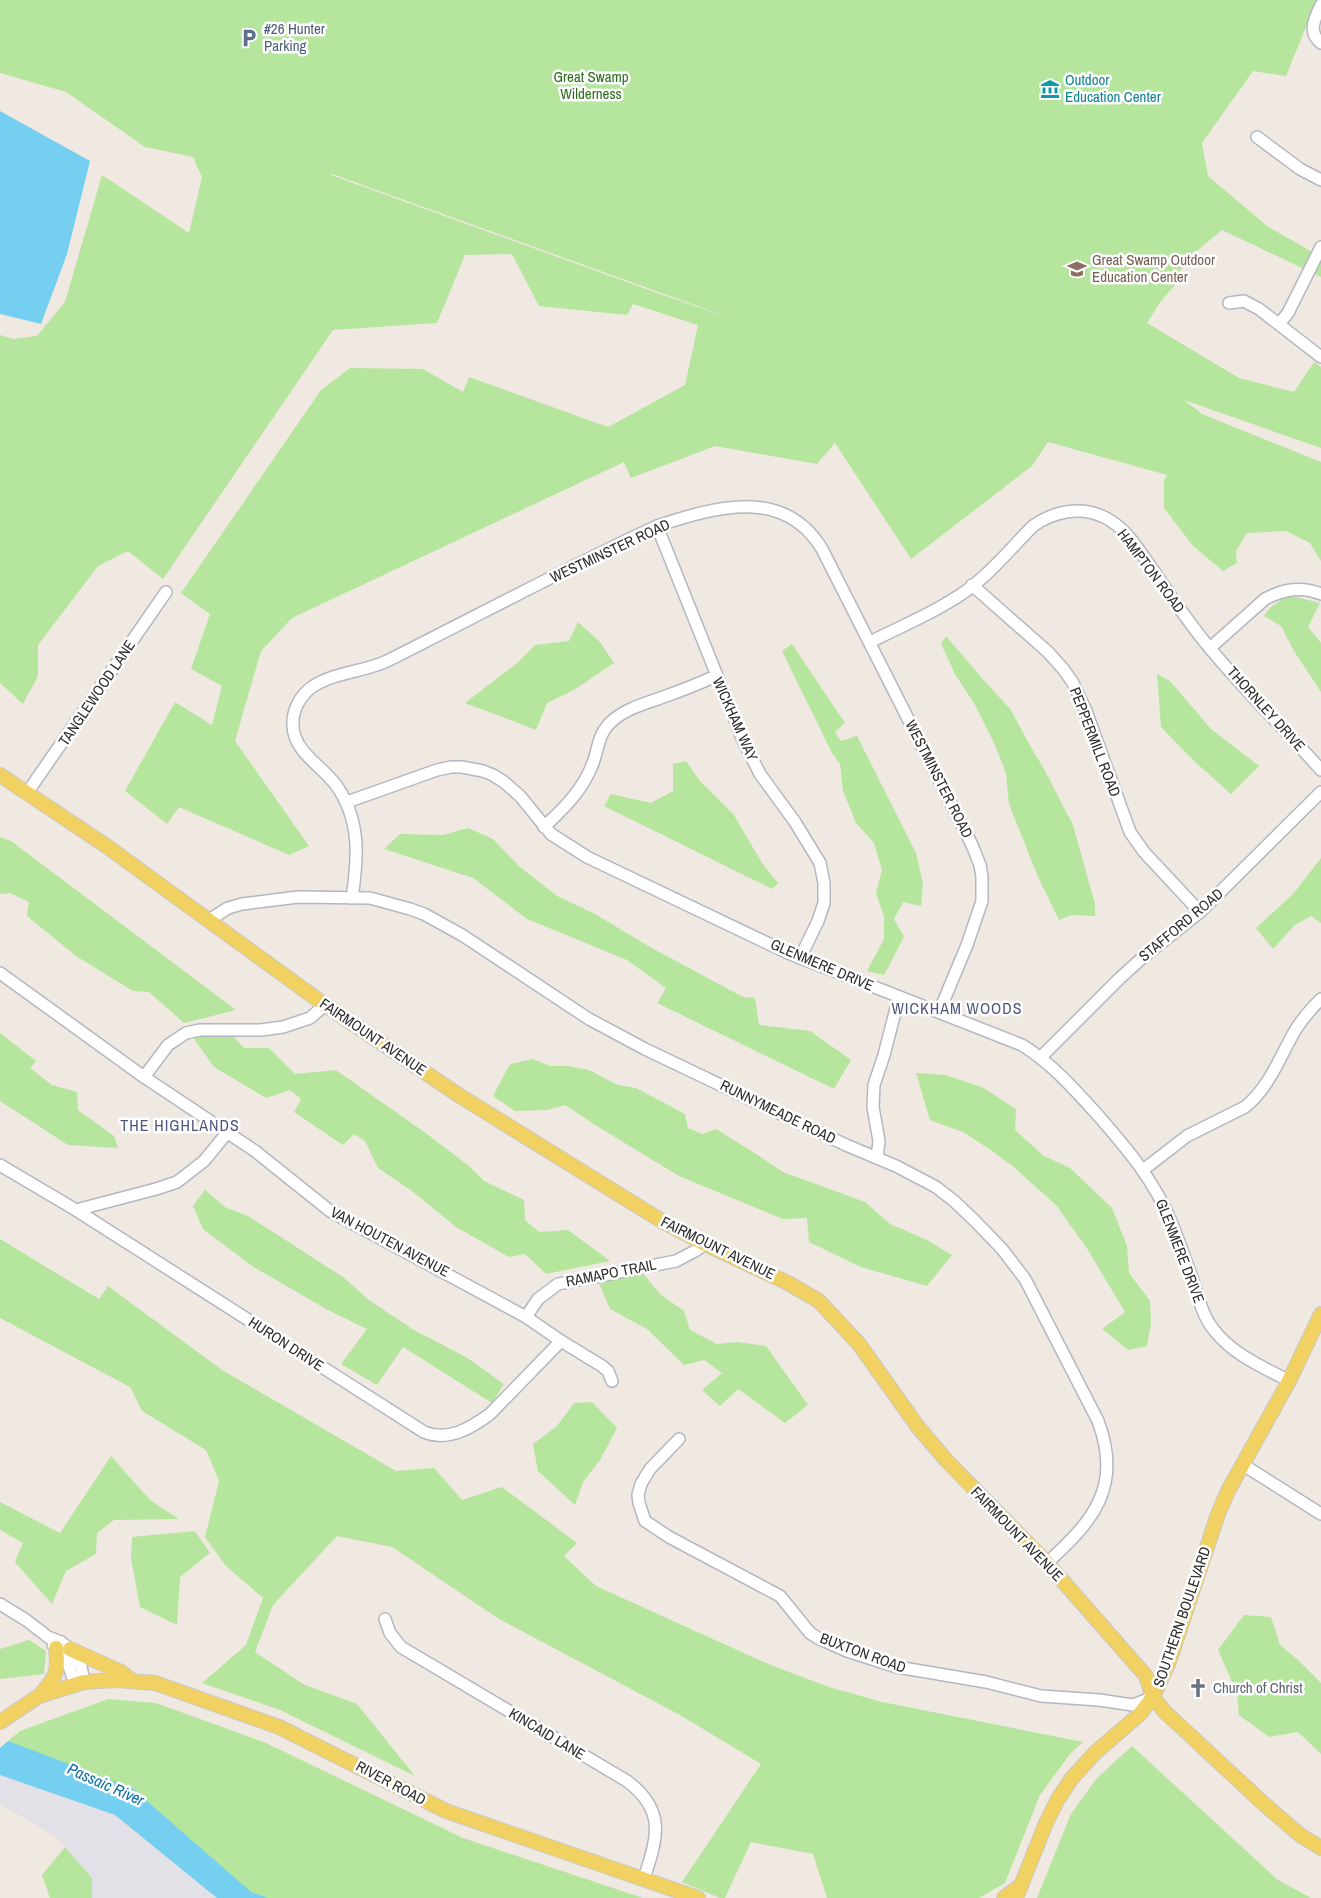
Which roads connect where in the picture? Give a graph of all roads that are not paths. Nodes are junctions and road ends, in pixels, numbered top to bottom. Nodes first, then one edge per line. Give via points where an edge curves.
1 (1321, 5) edge
2 (1321, 43) edge
3 (1257, 137) dead end
4 (1321, 180) edge
5 (1321, 248) edge
6 (1229, 303) dead end
7 (1279, 324) junction
8 (1321, 357) edge
9 (658, 526) junction
10 (972, 586) junction
11 (166, 592) dead end
12 (1321, 594) edge
13 (870, 642) junction
14 (1210, 648) junction
15 (716, 676) junction
16 (1321, 770) edge
17 (0, 775) edge
18 (1321, 792) edge
19 (27, 793) junction
20 (346, 802) junction
21 (544, 827) junction
22 (352, 898) junction
23 (1200, 912) junction
24 (209, 920) junction
25 (800, 958) junction
26 (0, 973) edge
27 (899, 997) junction
28 (1321, 999) edge
29 (325, 1005) junction
30 (939, 1012) junction
31 (1041, 1057) junction
32 (144, 1077) junction
33 (227, 1132) junction
34 (877, 1158) junction
35 (0, 1165) edge
36 (1143, 1170) junction
37 (76, 1210) junction
38 (705, 1244) junction
39 (1321, 1314) edge
40 (526, 1317) junction
41 (561, 1341) junction
42 (612, 1381) dead end
43 (1289, 1381) junction
44 (679, 1439) dead end
45 (1242, 1464) junction
46 (1321, 1514) edge
47 (1047, 1563) junction
48 (0, 1604) edge
49 (384, 1619) dead end
50 (58, 1645) junction
51 (132, 1680) junction
52 (80, 1683) junction
53 (39, 1696) junction
54 (1153, 1697) junction
55 (0, 1722) edge
56 (1321, 1848) edge
57 (644, 1879) junction
58 (1019, 1894) edge
59 (698, 1898) edge
60 (1004, 1898) edge

1 - 2 street via 1312,26
3 - 4 street via 1300,169
5 - 7 street via 1288,313
6 - 7 street via 1244,301
7 - 8 street
9 - 13 street, WESTMINSTER ROAD via 723,509 757,507 785,513 815,537
9 - 15 street, WICKHAM WAY
9 - 20 street, WESTMINSTER ROAD via 384,662 321,682 300,698 293,725 297,741
10 - 13 street, HAMPTON ROAD via 939,607
10 - 14 street, HAMPTON ROAD via 1041,520 1068,511 1090,513 1103,517 1124,532
10 - 23 street, PEPPERMILL ROAD via 1048,652 1064,670 1086,712 1130,832 1144,852
11 - 19 street, TANGLEWOOD LANE
12 - 14 street via 1297,589 1274,594
13 - 30 street, WESTMINSTER ROAD via 980,866 979,912
14 - 16 street, THORNLEY DRIVE
15 - 21 street via 614,718 603,730 593,762 577,794
15 - 25 street, WICKHAM WAY via 760,774 796,822 820,864 824,903
17 - 19 main road, FAIRMOUNT AVENUE
18 - 23 street, STAFFORD ROAD
19 - 24 main road, FAIRMOUNT AVENUE
20 - 21 street, GLENMERE DRIVE via 423,774 462,767 483,771 504,782 520,796
20 - 22 street, WESTMINSTER ROAD via 354,825 357,851
21 - 25 street, GLENMERE DRIVE via 587,857
22 - 24 street, RUNNYMEADE ROAD via 298,897 242,904 228,908
22 - 34 street, RUNNYMEADE ROAD via 370,898 424,914 462,935 589,1019
23 - 31 street, STAFFORD ROAD via 1120,978
24 - 29 main road, FAIRMOUNT AVENUE
25 - 27 street, GLENMERE DRIVE
26 - 32 street, VAN HOUTEN AVENUE
27 - 30 street, GLENMERE DRIVE
27 - 34 street via 873,1090 879,1141
28 - 36 street via 1297,1028 1266,1083 1245,1107 1187,1136
29 - 32 street via 310,1018 283,1027 186,1033 168,1045
29 - 38 main road, FAIRMOUNT AVENUE via 460,1096
30 - 31 street, GLENMERE DRIVE via 1022,1045
31 - 36 street, GLENMERE DRIVE via 1061,1075
32 - 33 street, VAN HOUTEN AVENUE
33 - 37 street via 204,1161 176,1182
33 - 40 street, VAN HOUTEN AVENUE via 345,1220
34 - 47 street, RUNNYMEADE ROAD via 942,1192 963,1208 1002,1249 1034,1295 1098,1421 1107,1459 1104,1487 1098,1504 1082,1529
35 - 37 street, HURON DRIVE
36 - 43 street, GLENMERE DRIVE via 1172,1222 1213,1330 1229,1346
37 - 41 street, HURON DRIVE via 431,1435 450,1436 480,1422
38 - 40 street, RAMAPO TRAIL via 676,1260 558,1284 538,1299
38 - 47 main road, FAIRMOUNT AVENUE via 788,1282 819,1301 859,1344 918,1427 946,1460
39 - 43 main road, SOUTHERN BOULEVARD
40 - 41 street, VAN HOUTEN AVENUE
41 - 42 street, VAN HOUTEN AVENUE via 602,1366
43 - 45 main road, SOUTHERN BOULEVARD
44 - 54 street, BUXTON ROAD via 650,1469 641,1484 638,1495 645,1521 780,1596 810,1633 818,1638 897,1667 986,1682 1041,1696 1133,1705
45 - 46 street
45 - 54 main road, SOUTHERN BOULEVARD via 1218,1514 1169,1662
47 - 54 main road, FAIRMOUNT AVENUE via 1146,1676
48 - 50 street
49 - 57 street, KINCAID LANE via 401,1647 627,1781 644,1795 654,1812 656,1831
50 - 51 main road via 122,1672
50 - 52 street via 80,1666
50 - 53 main road via 54,1680
51 - 52 main road, RIVER ROAD
51 - 57 main road, RIVER ROAD via 178,1690 279,1727 446,1811
52 - 53 main road, RIVER ROAD
53 - 55 main road
54 - 56 main road, FAIRMOUNT AVENUE via 1264,1804 1300,1835
54 - 58 main road, SOUTHERN BOULEVARD via 1140,1714 1072,1778 1046,1823
57 - 59 main road, RIVER ROAD
58 - 60 main road

